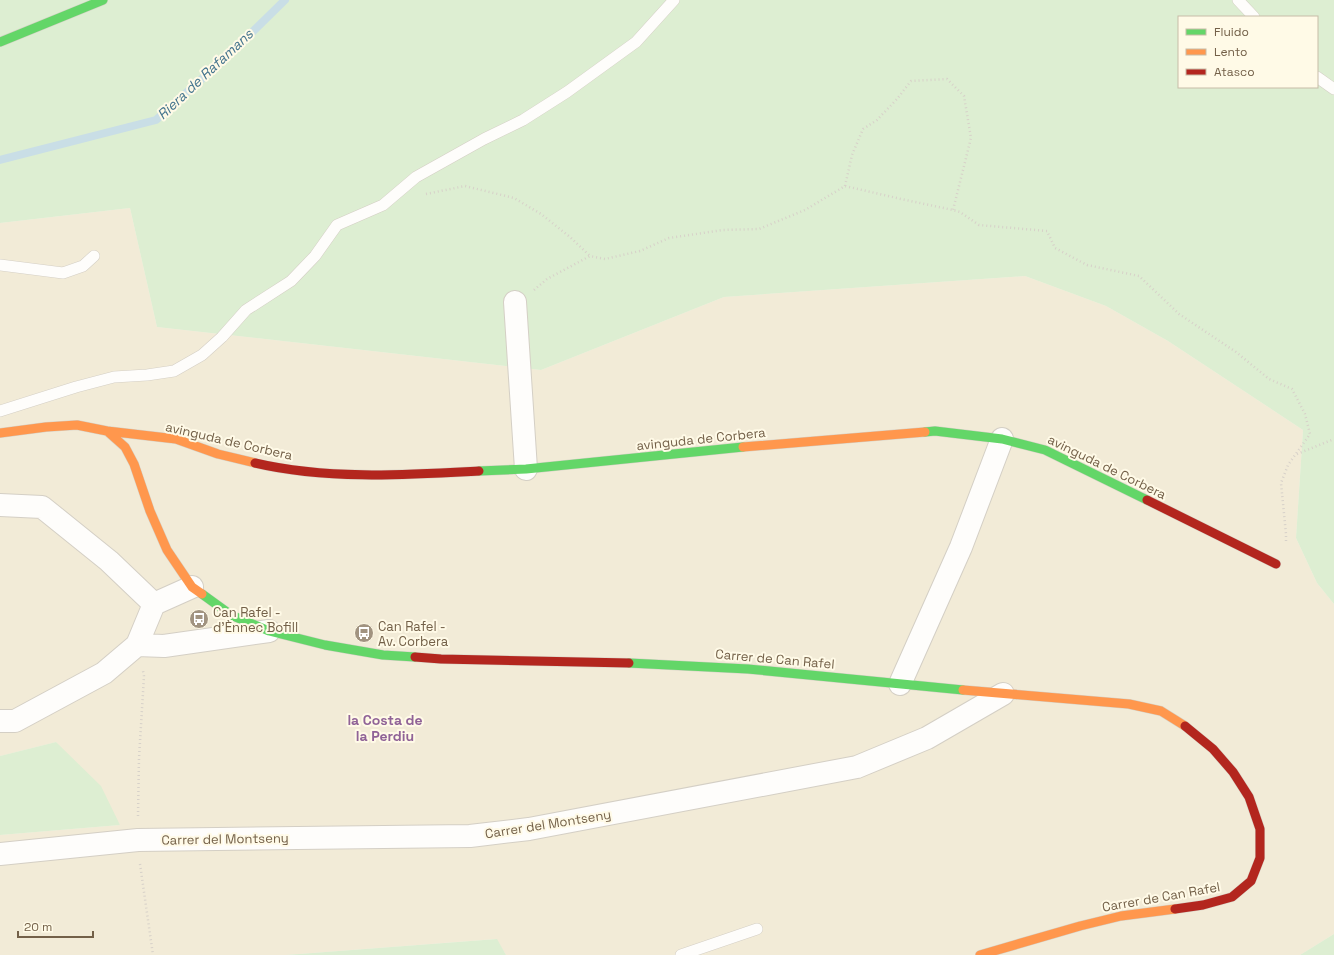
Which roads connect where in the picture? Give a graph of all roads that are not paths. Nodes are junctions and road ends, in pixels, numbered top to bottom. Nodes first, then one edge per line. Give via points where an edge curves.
1 (103, 0) edge
2 (674, 0) edge
3 (1238, 0) edge
4 (1253, 16) edge
5 (0, 42) edge
6 (1318, 78) edge
7 (1334, 89) edge
8 (94, 256) dead end
9 (0, 265) edge
10 (515, 302) road end
11 (0, 411) edge
12 (106, 431) junction
13 (0, 433) edge
14 (1002, 439) junction
15 (526, 470) junction
16 (0, 505) edge
17 (1276, 564) road end
18 (192, 587) junction
19 (154, 604) junction
20 (269, 631) junction
21 (137, 645) junction
22 (900, 684) junction
23 (1003, 694) junction
24 (0, 721) edge
25 (0, 854) edge
26 (757, 929) dead end
27 (681, 955) edge
28 (980, 955) edge

1 - 5 street
2 - 11 lane via 636,42 567,92 523,120 416,176 383,205 338,225 315,256 291,281 246,310 202,355 174,371 114,377
3 - 4 lane
6 - 7 lane
8 - 9 lane via 83,266 63,272
10 - 15 street
12 - 13 street, Carrer de Can Rafel via 77,425
12 - 15 street, avinguda de Corbera via 176,439 218,454 272,467 334,474 402,475
12 - 18 street, Carrer de Can Rafel via 125,447 167,550
14 - 15 street, avinguda de Corbera via 935,431
14 - 17 street, avinguda de Corbera via 1045,450
14 - 22 street via 961,547
16 - 19 street via 42,507 109,561
18 - 19 street
18 - 20 street, Carrer de Can Rafel via 232,615
19 - 21 street
20 - 21 street via 164,646
20 - 22 street, Carrer de Can Rafel via 325,645 383,655 441,659 673,664
21 - 24 street via 104,673 15,721
22 - 23 street, Carrer de Can Rafel
23 - 25 street, Carrer del Montseny via 928,738 857,767 529,829 470,836 138,840
23 - 28 street, Carrer de Can Rafel via 1129,704 1161,711 1189,728 1213,749 1233,772 1248,797 1260,829 1260,858 1251,881 1232,897 1203,905 1121,916
26 - 27 lane

